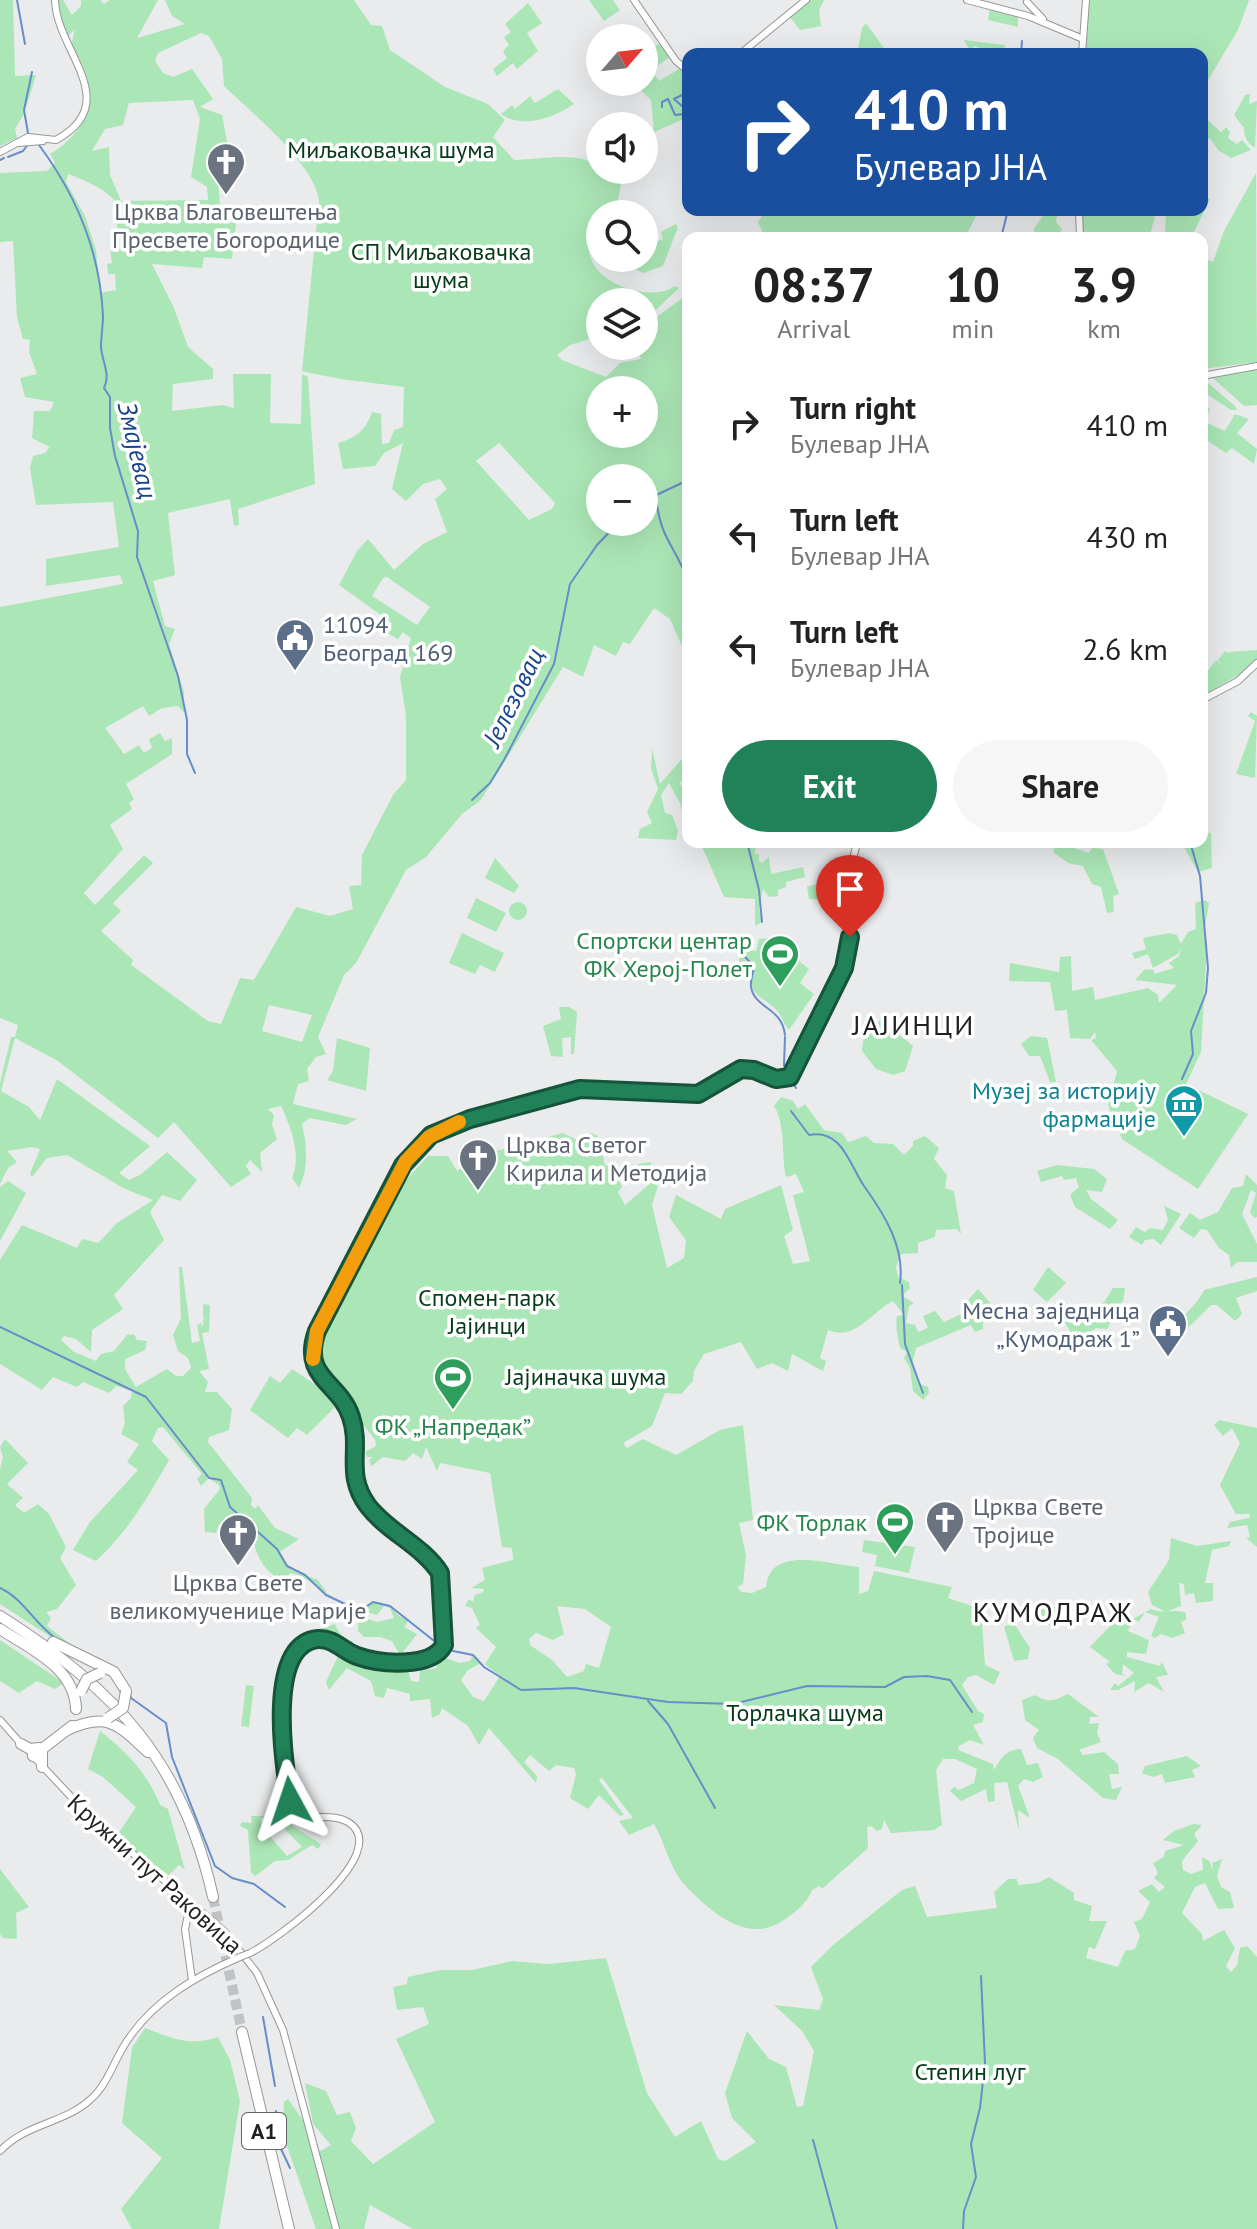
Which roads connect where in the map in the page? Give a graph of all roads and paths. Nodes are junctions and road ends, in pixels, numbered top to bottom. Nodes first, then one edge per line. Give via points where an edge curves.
1 (55, 0) edge
2 (634, 0) edge
3 (806, 0) edge
4 (967, 0) edge
5 (1086, 0) edge
6 (1082, 37) junction
7 (747, 48) edge
8 (1081, 48) edge
9 (682, 66) edge
10 (0, 152) edge
11 (1257, 366) edge
12 (1208, 375) edge
13 (1257, 663) edge
14 (1208, 697) edge
15 (856, 848) edge
16 (0, 1610) edge
17 (0, 1616) edge
18 (0, 1626) edge
19 (97, 1669) junction
20 (76, 1709) junction
21 (0, 1720) edge
22 (136, 1727) junction
23 (67, 1730) junction
24 (21, 1744) joint
25 (38, 1752) junction
26 (148, 1752) junction
27 (42, 1767) joint
28 (183, 1896) junction
29 (199, 1909) junction
30 (187, 1921) junction
31 (185, 1932) junction
32 (189, 1970) junction
33 (205, 1973) junction
34 (192, 1980) junction
35 (183, 1986) junction
36 (0, 2151) edge
37 (283, 2229) edge
38 (289, 2229) edge
39 (336, 2229) edge

1 - 10 main road via 59,31 83,72 87,98 73,128 53,142 17,143
2 - 9 main road
3 - 7 main road
4 - 6 main road via 1028,12
5 - 6 main road
6 - 8 main road
11 - 12 main road
13 - 14 main road via 1238,681
15 - 33 main road, bridge via 845,894 850,937 846,962 790,1077 776,1079 744,1069 698,1094 609,1088 559,1093 440,1130 401,1170 317,1331 313,1360 351,1418 353,1468 363,1498 440,1573 444,1642 434,1656 404,1662 363,1658 322,1639 302,1644 291,1655 282,1698 290,1801 305,1816 350,1823 361,1847 356,1860 284,1934
16 - 19 highway
17 - 22 highway via 82,1671
18 - 20 highway via 62,1673 75,1692
18 - 26 highway via 91,1687
19 - 20 highway, bridge via 87,1679
19 - 22 highway via 116,1681
19 - 23 highway, bridge via 114,1672 125,1687 123,1708
20 - 25 highway
21 - 24 main road
22 - 26 highway via 184,1806 210,1898 186,1825
23 - 25 highway
23 - 26 highway via 87,1722 111,1723 128,1731
24 - 25 highway
25 - 27 highway
27 - 28 main road, Кружни пут Раковица via 96,1823
28 - 29 main road, Кружни пут Раковица
28 - 30 main road via 189,1907
29 - 30 main road
29 - 31 main road
29 - 39 main road, Кружни пут Раковица via 247,1959 277,2014
30 - 31 main road
31 - 32 main road
32 - 33 main road
32 - 34 main road
32 - 35 main road
33 - 34 main road
34 - 35 main road
35 - 36 main road via 136,2029 89,2101 29,2128
37 - 38 highway, A1 via 239,2032

